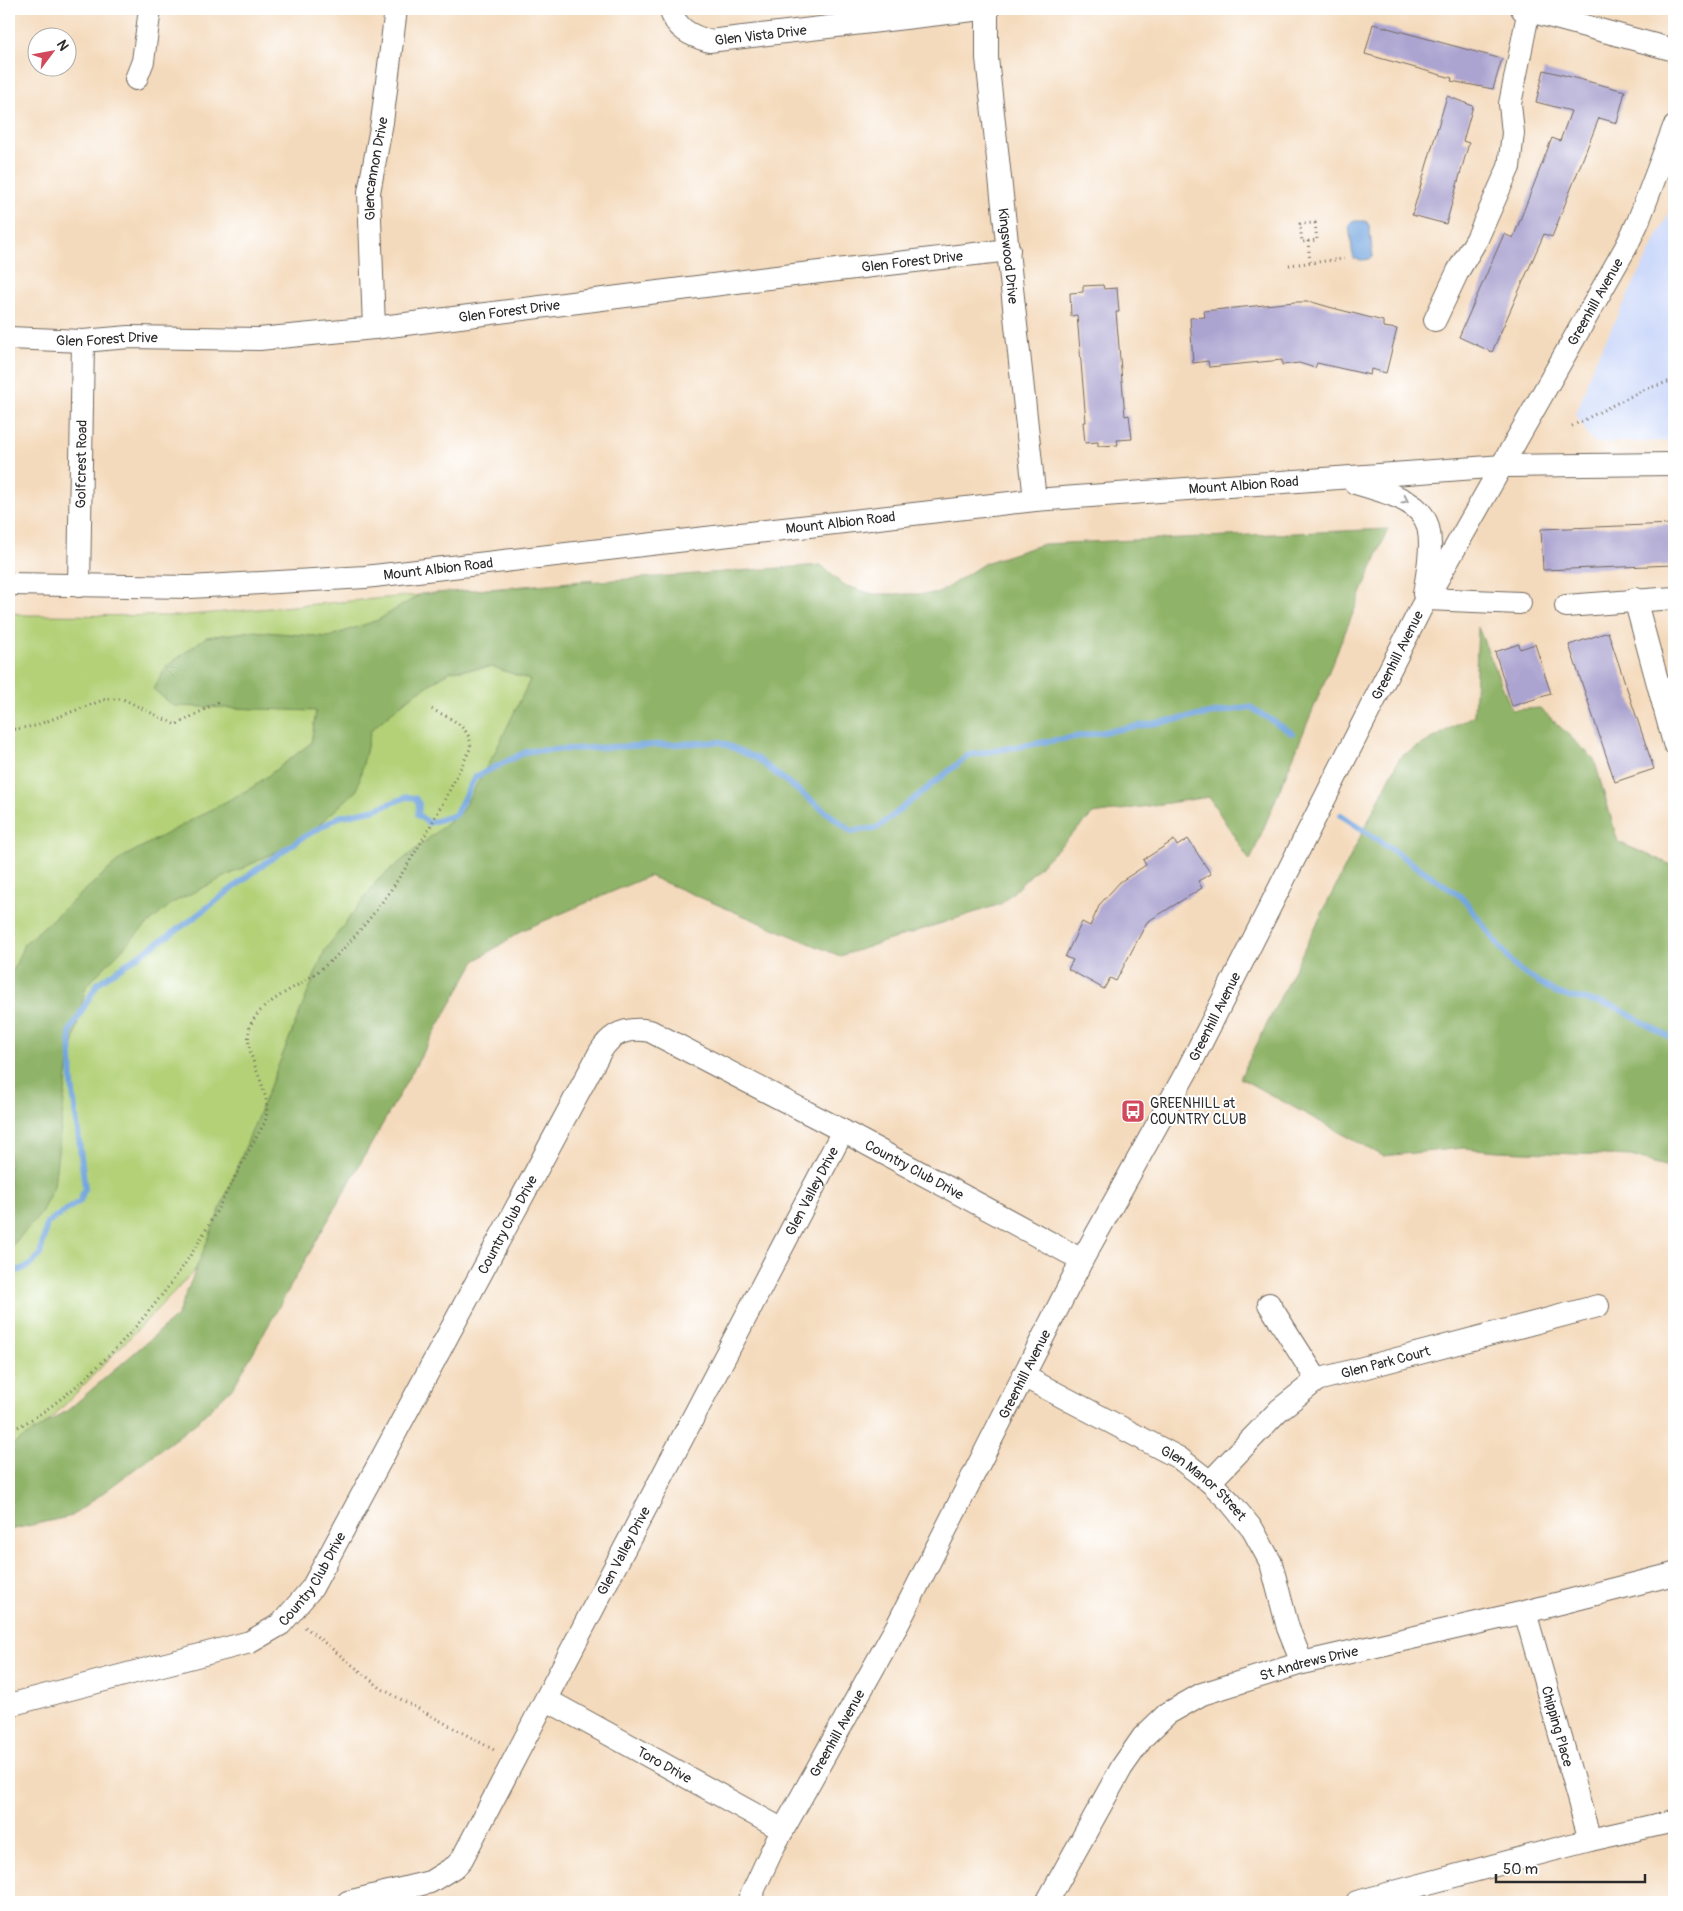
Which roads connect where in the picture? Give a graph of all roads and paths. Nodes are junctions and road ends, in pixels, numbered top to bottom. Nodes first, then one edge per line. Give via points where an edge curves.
1 (150, 9) edge
2 (396, 9) edge
3 (670, 9) edge
4 (982, 9) edge
5 (987, 9) edge
6 (1527, 9) edge
7 (1674, 50) edge
8 (136, 78) dead end
9 (1673, 134) edge
10 (1308, 241) junction
11 (1010, 250) junction
12 (1344, 259) dead end
13 (1310, 262) junction
14 (1290, 265) dead end
15 (1435, 320) dead end
16 (374, 328) junction
17 (9, 338) edge
18 (83, 341) junction
19 (1674, 380) edge
20 (1572, 426) dead end
21 (1674, 464) edge
22 (1503, 466) junction
23 (1342, 479) junction
24 (1035, 500) junction
25 (9, 584) edge
26 (79, 586) junction
27 (1674, 598) edge
28 (1635, 599) junction
29 (1424, 603) junction
30 (1520, 603) dead end
31 (1566, 606) dead end
32 (218, 702) dead end
33 (429, 708) dead end
34 (9, 730) edge
35 (1674, 744) edge
36 (843, 1131) junction
37 (1082, 1260) junction
38 (1269, 1304) dead end
39 (1598, 1306) dead end
40 (1023, 1376) junction
41 (1317, 1380) junction
42 (9, 1431) edge
43 (1210, 1482) junction
44 (1674, 1574) edge
45 (1525, 1612) junction
46 (290, 1615) junction
47 (1302, 1662) junction
48 (546, 1700) junction
49 (9, 1705) edge
50 (514, 1761) junction
51 (1674, 1821) edge
52 (782, 1830) junction
53 (1590, 1840) junction
54 (348, 1902) edge
55 (748, 1902) edge
56 (1047, 1902) edge
57 (1356, 1902) edge

1 - 8 street via 143,61
2 - 16 street, Glencannon Drive via 382,122 369,192
3 - 4 street, Glen Vista Drive via 688,35 709,41
5 - 11 street, Kingswood Drive via 987,58
6 - 7 street
6 - 15 street via 1510,104 1513,133 1509,167
9 - 22 street, Greenhill Avenue via 1626,247
10 - 10 path via 1317,240 1315,223 1300,224 1302,242
10 - 13 path
11 - 16 street, Glen Forest Drive
11 - 24 street, Kingswood Drive
12 - 13 path
13 - 14 path
16 - 18 street, Glen Forest Drive via 259,339 129,337
17 - 18 street, Glen Forest Drive
18 - 26 street, Golfcrest Road
19 - 20 path via 1642,390
21 - 22 street, Mount Albion Road
22 - 23 street, Mount Albion Road
22 - 29 street, Greenhill Avenue
23 - 24 street, Mount Albion Road
23 -> 29 street via 1394,494 1412,503 1421,513 1430,532
24 - 26 street, Mount Albion Road via 365,577 190,587
25 - 26 street, Mount Albion Road
27 - 28 street
28 - 31 street
28 - 35 street
29 - 30 street
29 - 37 street, Greenhill Avenue via 1188,1069
32 - 34 path via 176,725 122,699 106,699 34,726
33 - 42 path via 468,732 472,740 470,749 438,813 381,905 341,951 301,983 281,993 250,1026 249,1043 268,1111 265,1122 186,1262 108,1356 68,1393
36 - 37 street, Country Club Drive
36 - 46 street, Country Club Drive via 650,1031 638,1028 625,1030 607,1040 312,1588
36 - 48 street, Glen Valley Drive
37 - 40 street, Greenhill Avenue
38 - 41 street
39 - 41 street, Glen Park Court
40 - 43 street, Glen Manor Street via 1179,1458
40 - 52 street, Greenhill Avenue via 898,1624
41 - 43 street, Glen Park Court via 1279,1410
43 - 47 street, Glen Manor Street via 1253,1530 1271,1563 1288,1628
44 - 45 street, St Andrews Drive
45 - 47 street, St Andrews Drive
45 - 53 street, Chipping Place
46 - 49 street, Country Club Drive via 250,1642
46 - 50 path via 382,1689
47 - 56 street, St Andrews Drive via 1202,1694 1161,1720 1143,1737 1122,1767
48 - 50 street, Glen Valley Drive
48 - 52 street, Toro Drive
50 - 54 street, Glen Valley Drive via 456,1866 430,1882
51 - 53 street
52 - 55 street, Greenhill Avenue
53 - 57 street

